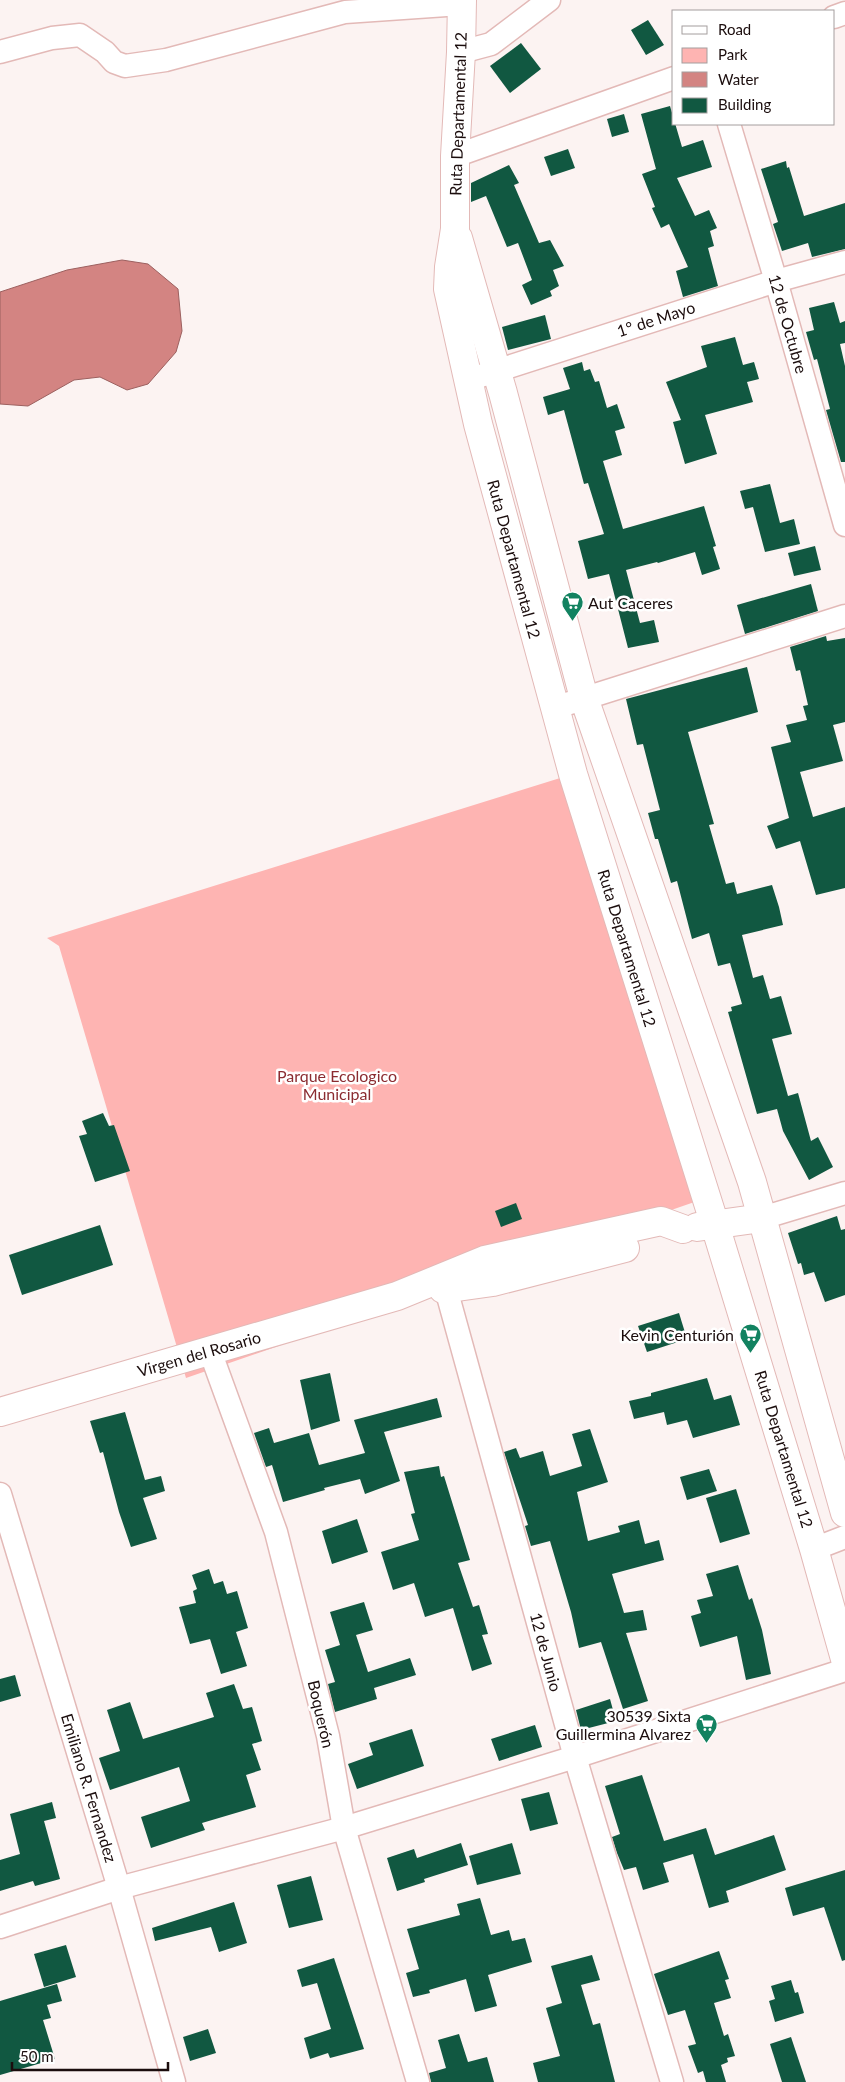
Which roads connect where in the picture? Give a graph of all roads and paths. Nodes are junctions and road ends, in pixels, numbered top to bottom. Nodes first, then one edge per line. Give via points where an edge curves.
1 (549, 0) edge
2 (462, 2) edge
3 (0, 52) edge
4 (461, 52) junction
5 (672, 79) edge
6 (729, 125) edge
7 (455, 156) junction
8 (455, 229) junction
9 (845, 262) edge
10 (776, 281) junction
11 (497, 371) junction
12 (468, 380) junction
13 (845, 525) edge
14 (845, 616) edge
15 (584, 698) junction
16 (554, 708) junction
17 (845, 1193) edge
18 (762, 1218) junction
19 (715, 1225) junction
20 (444, 1283) junction
21 (210, 1351) junction
22 (0, 1412) edge
23 (0, 1494) edge
24 (845, 1514) edge
25 (845, 1537) edge
26 (814, 1549) junction
27 (845, 1659) edge
28 (845, 1670) edge
29 (575, 1757) junction
30 (344, 1828) junction
31 (119, 1888) junction
32 (0, 1927) edge
33 (174, 2082) edge
34 (418, 2082) edge
35 (672, 2082) edge

1 - 4 street via 491,44
2 - 3 street via 345,12 166,60 125,66 114,62 80,35 52,38
2 - 4 main road, Ruta Departamental 12
4 - 7 main road, Ruta Departamental 12
5 - 7 street
6 - 10 street, 12 de Octubre
7 - 8 main road, Ruta Departamental 12
8 - 11 main road, Ruta Departamental 12
8 - 12 main road, Ruta Departamental 12 via 448,289
9 - 10 street, 1° de Mayo
10 - 11 street, 1° de Mayo
10 - 13 street, 12 de Octubre
11 - 12 street, 1° de Mayo
11 - 15 main road, Ruta Departamental 12
12 - 16 main road, Ruta Departamental 12
14 - 15 street
15 - 16 street
15 - 18 main road, Ruta Departamental 12
16 - 19 main road, Ruta Departamental 12
17 - 18 street
18 - 19 main road
18 - 24 main road, Ruta Departamental 12
19 - 20 main road, Virgen del Rosario via 683,1229 661,1221 485,1260
19 - 26 main road, Ruta Departamental 12
20 - 21 main road, Virgen del Rosario
20 - 29 street, 12 de Junio
21 - 22 main road, Virgen del Rosario
21 - 30 street, Boquerón via 276,1532 328,1736
23 - 31 street, Emiliano R. Fernandez
25 - 26 street
26 - 27 main road, Ruta Departamental 12
28 - 29 street
29 - 30 street
29 - 35 street, 12 de Junio
30 - 31 street
30 - 34 street, Boquerón
31 - 32 street
31 - 33 street, Emiliano R. Fernandez

